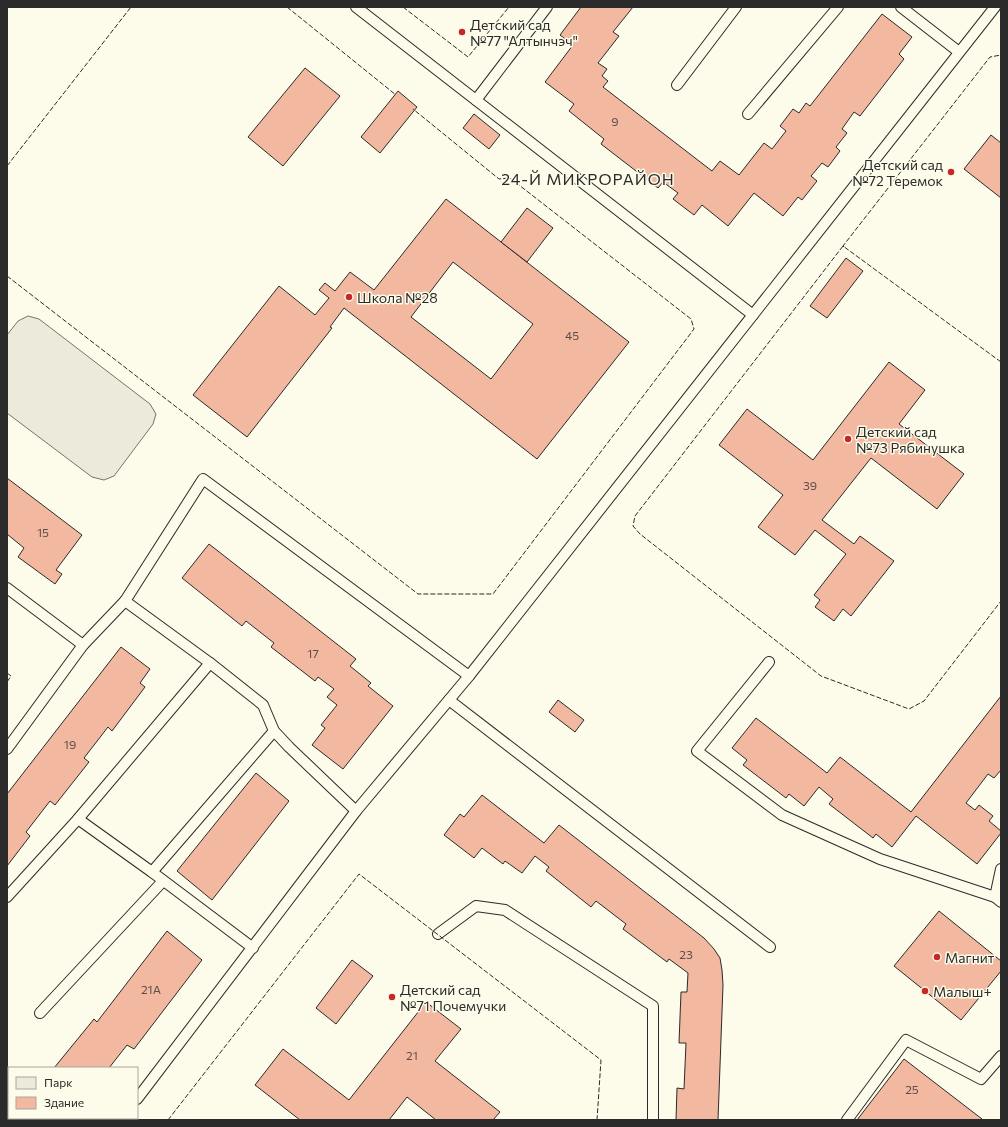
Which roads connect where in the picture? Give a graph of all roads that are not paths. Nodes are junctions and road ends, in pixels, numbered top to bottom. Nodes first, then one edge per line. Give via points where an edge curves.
1 (356, 7) edge
2 (547, 7) edge
3 (838, 7) edge
4 (901, 7) edge
5 (995, 7) edge
6 (735, 8) edge
7 (959, 52) junction
8 (677, 85) dead end
9 (476, 100) junction
10 (748, 114) dead end
11 (753, 315) junction
12 (7, 588) edge
13 (125, 601) junction
14 (84, 645) junction
15 (769, 662) dead end
16 (210, 664) junction
17 (469, 676) junction
18 (449, 700) junction
19 (274, 731) junction
20 (7, 749) edge
21 (356, 811) junction
22 (78, 819) junction
23 (1001, 868) edge
24 (152, 872) junction
25 (163, 881) junction
26 (7, 897) edge
27 (998, 899) edge
28 (438, 934) dead end
29 (770, 947) dead end
30 (253, 948) junction
31 (40, 1013) dead end
32 (1001, 1056) edge
33 (138, 1098) edge
34 (653, 1120) edge
35 (847, 1120) edge

1 - 9 lane
2 - 9 lane
3 - 10 lane
4 - 7 lane
5 - 7 lane
6 - 8 lane
7 - 11 lane
9 - 11 lane
11 - 17 lane
12 - 14 lane
13 - 14 lane
13 - 16 lane
13 - 17 lane via 203,479
14 - 20 lane
15 - 27 lane via 697,751 782,815 880,859
16 - 19 lane via 263,705
16 - 22 lane
17 - 18 lane
18 - 21 lane
18 - 29 lane
19 - 21 lane
19 - 24 lane
21 - 30 lane
22 - 24 lane
22 - 26 lane
23 - 27 lane
24 - 25 lane
25 - 30 lane
25 - 31 lane
28 - 34 lane via 476,906 505,910 653,1006
30 - 33 lane
32 - 35 lane via 981,1079 906,1040

